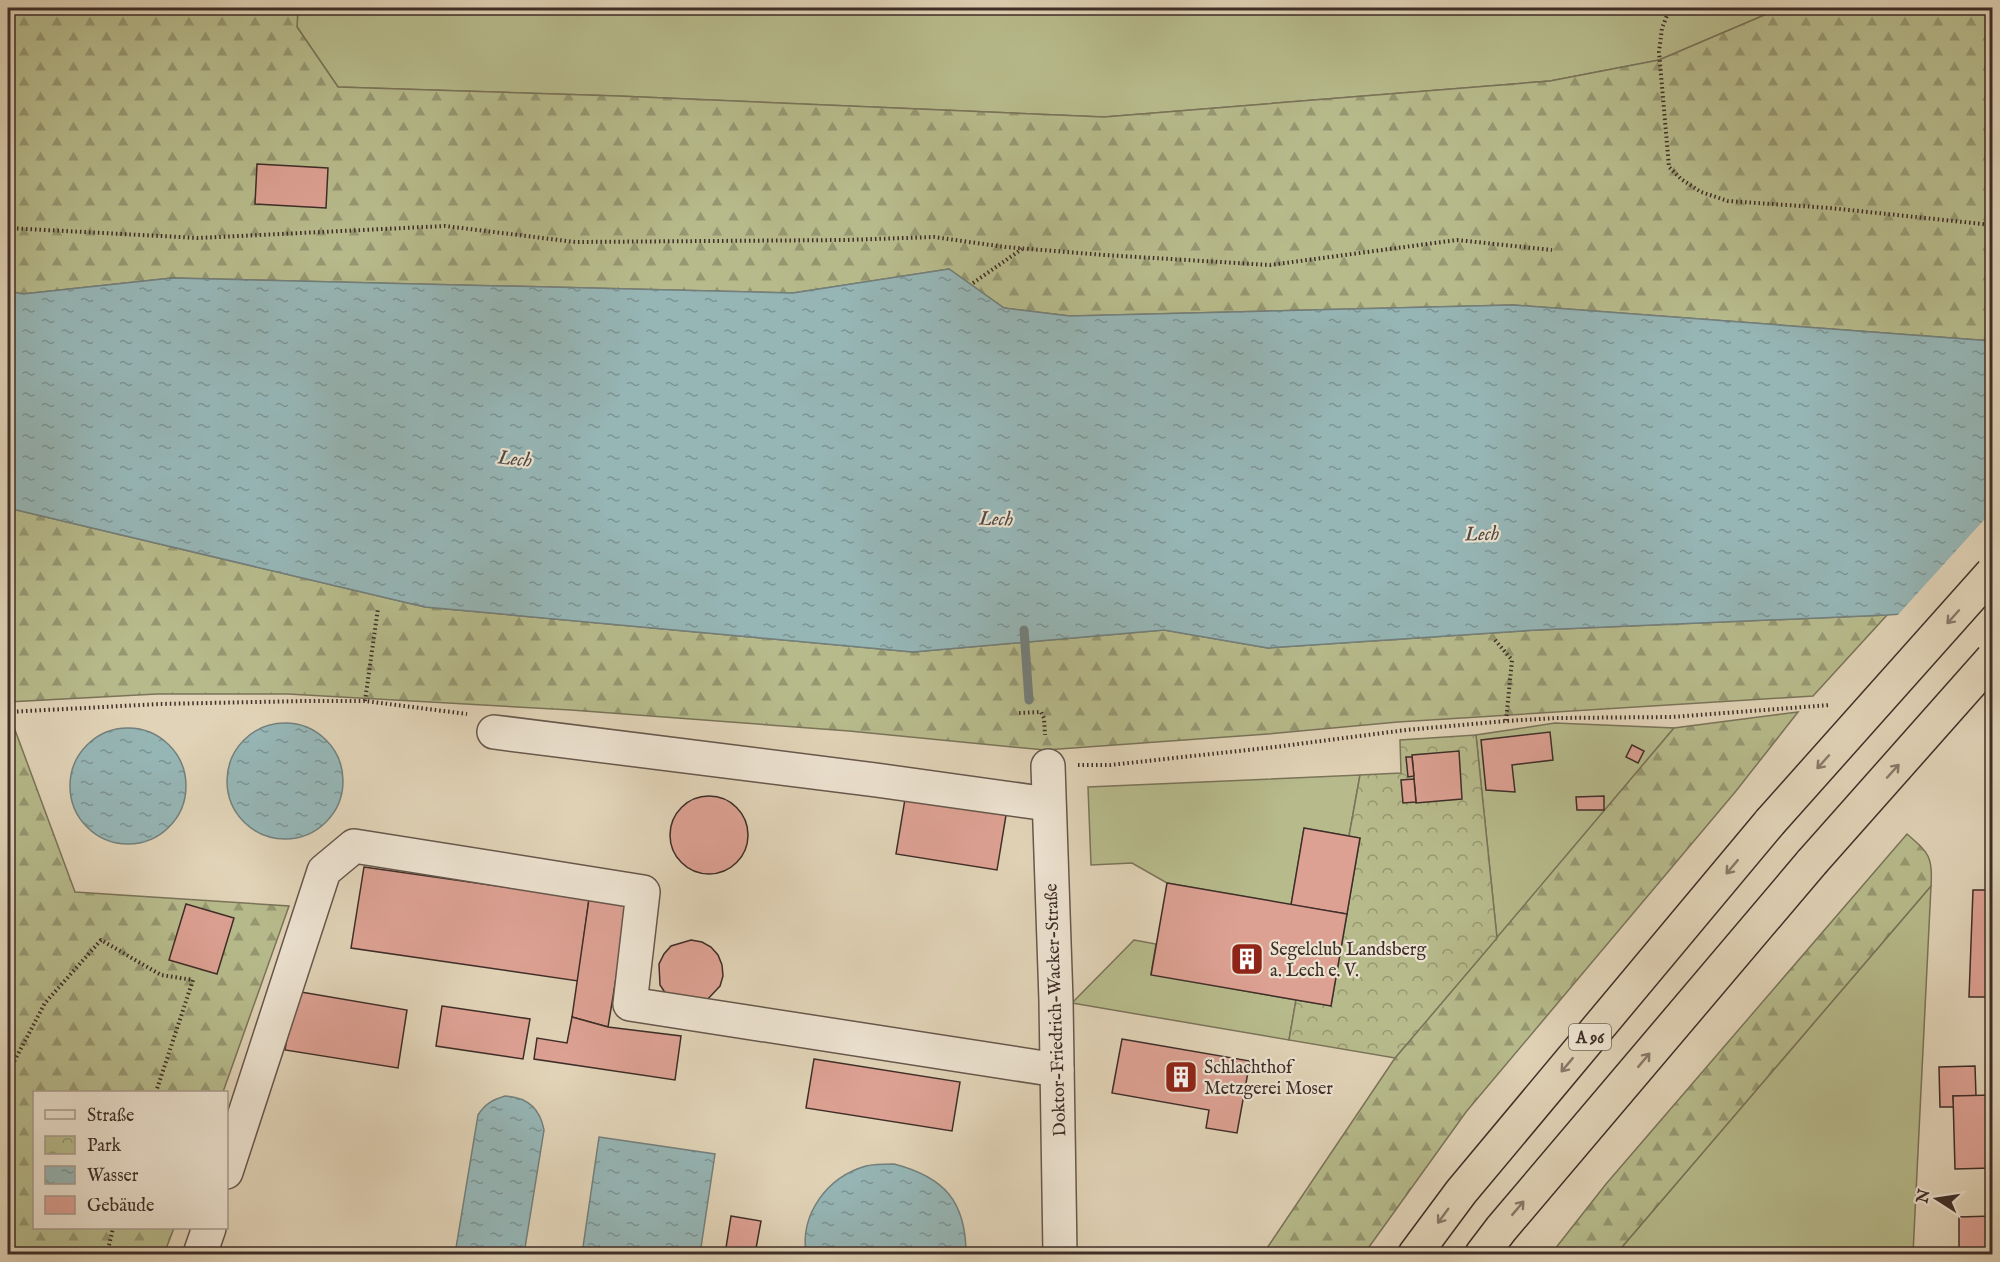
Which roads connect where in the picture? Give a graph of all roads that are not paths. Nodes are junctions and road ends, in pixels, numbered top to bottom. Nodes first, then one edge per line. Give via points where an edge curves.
1 (1992, 573) edge
2 (1992, 659) edge
3 (486, 724) road end
4 (1047, 752) road end
5 (1048, 804) junction
6 (1057, 1070) junction
7 (228, 1166) edge
8 (207, 1229) edge
9 (200, 1254) edge
10 (1060, 1254) edge
11 (1415, 1254) edge
12 (1482, 1254) edge

1 -> 11 highway, A 96, bridge via 1770,822 1461,1192
12 -> 2 highway, bridge via 1812,862
3 - 5 lane
4 - 5 lane, Doktor-Friedrich-Wacker-Straße
5 - 6 lane, Doktor-Friedrich-Wacker-Straße
6 - 7 lane via 630,1004 643,892 354,846 324,872
6 - 10 lane, Doktor-Friedrich-Wacker-Straße
8 - 9 lane

